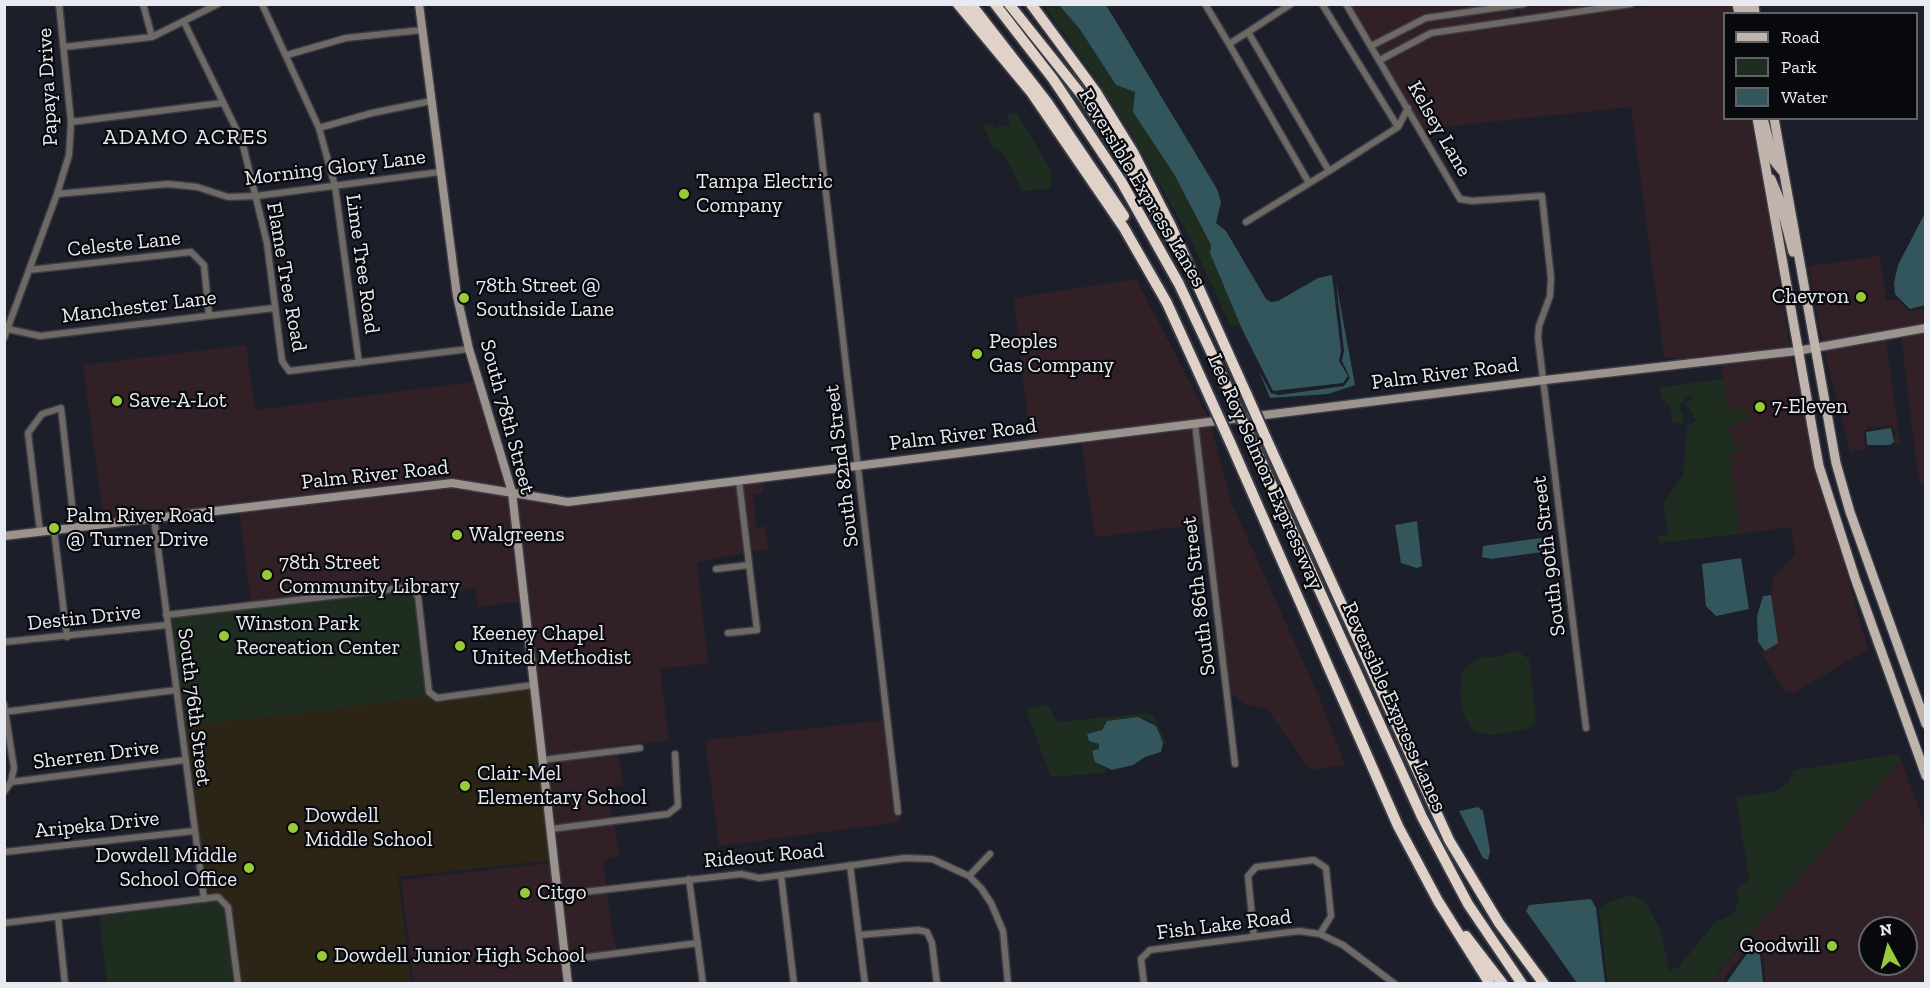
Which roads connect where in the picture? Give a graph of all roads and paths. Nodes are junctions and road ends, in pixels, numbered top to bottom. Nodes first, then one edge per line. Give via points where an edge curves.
1 (59, 4) edge
2 (143, 4) edge
3 (218, 4) edge
4 (262, 4) edge
5 (419, 4) edge
6 (957, 4) edge
7 (971, 4) edge
8 (995, 4) edge
9 (1009, 4) edge
10 (1031, 4) edge
11 (1205, 4) edge
12 (1291, 4) edge
13 (1322, 4) edge
14 (1346, 4) edge
15 (1520, 5) edge
16 (1629, 5) edge
17 (1519, 21) junction
18 (184, 22) junction
19 (422, 30) junction
20 (1248, 32) junction
21 (152, 37) junction
22 (1229, 44) junction
23 (1371, 45) junction
24 (64, 47) junction
25 (287, 55) junction
26 (1380, 60) junction
27 (431, 101) junction
28 (222, 103) junction
29 (1408, 108) junction
30 (817, 116) dead end
31 (1757, 120) edge
32 (1763, 120) edge
33 (1774, 120) edge
34 (71, 122) junction
35 (1398, 127) junction
36 (319, 128) junction
37 (1329, 171) junction
38 (440, 172) junction
39 (1784, 173) junction
40 (1767, 174) junction
41 (1310, 183) junction
42 (335, 186) junction
43 (57, 194) junction
44 (256, 196) junction
45 (1542, 196) joint
46 (1246, 222) dead end
47 (1183, 254) junction
48 (29, 270) junction
49 (1802, 274) junction
50 (1167, 303) junction
51 (274, 308) junction
52 (209, 315) junction
53 (1926, 328) edge
54 (8, 329) junction
55 (4, 338) edge
56 (469, 348) junction
57 (1814, 349) junction
58 (1797, 351) junction
59 (359, 363) junction
60 (1545, 380) junction
61 (1195, 424) junction
62 (860, 465) junction
63 (739, 481) junction
64 (512, 492) junction
65 (73, 514) dead end
66 (154, 518) junction
67 (54, 530) junction
68 (40, 532) junction
69 (4, 536) edge
70 (749, 565) junction
71 (716, 569) dead end
72 (166, 615) junction
73 (168, 625) junction
74 (728, 633) dead end
75 (67, 637) junction
76 (4, 642) edge
77 (533, 685) junction
78 (176, 690) junction
79 (4, 704) edge
80 (5, 712) edge
81 (1926, 724) edge
82 (1586, 728) dead end
83 (640, 748) dead end
84 (675, 754) dead end
85 (184, 760) junction
86 (542, 760) junction
87 (1235, 764) dead end
88 (1926, 777) edge
89 (11, 782) junction
90 (4, 792) edge
91 (898, 812) dead end
92 (550, 829) junction
93 (194, 831) junction
94 (4, 852) edge
95 (990, 854) dead end
96 (850, 865) junction
97 (781, 875) junction
98 (969, 876) junction
99 (690, 879) junction
100 (558, 895) junction
101 (204, 899) junction
102 (1438, 900) junction
103 (58, 917) junction
104 (4, 923) edge
105 (1320, 934) junction
106 (859, 935) junction
107 (1254, 937) junction
108 (698, 943) junction
109 (565, 960) junction
110 (65, 984) edge
111 (238, 984) edge
112 (568, 984) edge
113 (703, 984) edge
114 (794, 984) edge
115 (865, 984) edge
116 (937, 984) edge
117 (1008, 984) edge
118 (1144, 984) edge
119 (1395, 984) edge
120 (1490, 984) edge
121 (1503, 984) edge
122 (1522, 984) edge
123 (1544, 984) edge

1 - 24 street, Papaya Drive
2 - 21 street
3 - 18 street
4 - 25 street, Lime Tree Road
5 - 19 street, South 78th Street
6 - 50 highway, Lee Roy Selmon Expressway via 1031,92 1124,228
7 - 50 highway via 1035,84 1108,189 1158,277
8 - 122 highway, Reversible Express Lanes, bridge via 1053,79 1121,181 1179,284 1422,817 1468,903
9 - 47 highway via 1084,98
10 - 47 highway, Lee Roy Selmon Expressway via 1115,122 1153,189
11 - 22 street
12 - 20 street
13 - 35 street
14 - 23 street, Kelsey Lane
15 - 17 street
15 - 23 street via 1426,18
16 - 17 street
17 - 26 street via 1431,33
18 - 21 street
18 - 28 street, Flame Tree Road
19 - 25 street via 346,38
19 - 27 street, South 78th Street
20 - 22 street
20 - 37 street
21 - 24 street
22 - 41 street
23 - 26 street, Kelsey Lane
24 - 34 street, Papaya Drive
25 - 36 street, Lime Tree Road
26 - 29 street, Kelsey Lane
27 - 36 street
27 - 38 street, South 78th Street
28 - 34 street
28 - 44 street, Flame Tree Road via 242,141
29 - 35 street
29 - 45 street, Kelsey Lane via 1460,199
30 - 62 street, South 82nd Street
31 - 40 main road
32 - 39 main road via 1774,161
33 - 39 main road
34 - 43 street, Papaya Drive via 69,155
35 - 37 street
36 - 42 street, Lime Tree Road
37 - 41 street
38 - 42 street, Morning Glory Lane
38 - 56 street, South 78th Street via 451,264
39 - 49 main road
40 - 49 main road via 1779,198
40 - 58 main road
41 - 46 street
42 - 44 street, Morning Glory Lane
42 - 59 street, Lime Tree Road
43 - 44 street, Morning Glory Lane via 168,183 228,197
43 - 48 street, Papaya Drive
44 - 51 street, Flame Tree Road via 267,243
45 - 60 street, South 90th Street via 1551,278 1550,296 1539,326
47 - 123 highway, Lee Roy Selmon Expressway, bridge via 1437,815 1487,904
48 - 52 street, Celeste Lane via 191,252 204,265
48 - 54 street, Papaya Drive
49 - 57 main road
50 - 102 highway, Lee Roy Selmon Expressway, bridge via 1314,628 1390,809
51 - 52 street, Manchester Lane
51 - 59 street, Flame Tree Road via 282,361 289,371
52 - 54 street, Manchester Lane via 40,336
53 - 57 street, Palm River Road
54 - 55 street, Papaya Drive
56 - 59 street
56 - 64 street, South 78th Street
57 - 58 street, Palm River Road
57 - 81 main road via 1843,490
58 - 60 street, Palm River Road
58 - 88 main road via 1810,428 1827,494
60 - 61 street, Palm River Road
60 - 82 street, South 90th Street
61 - 62 street, Palm River Road
61 - 87 street, South 86th Street
62 - 63 street, Palm River Road
62 - 91 street, South 82nd Street
63 - 64 street, Palm River Road via 568,502
63 - 70 street
64 - 66 street, Palm River Road via 452,483
64 - 77 street, South 78th Street
65 - 68 street via 61,408 42,414 28,434
66 - 67 street, Palm River Road
66 - 72 street, South 76th Street
67 - 68 street, Palm River Road
67 - 75 street
68 - 69 street, Palm River Road
70 - 71 street
70 - 74 street via 757,630
72 - 73 street, South 76th Street
72 - 77 street, Destin Drive via 410,587 418,596 429,692 437,698
73 - 75 street, Destin Drive
73 - 78 street, South 76th Street
75 - 76 street, Destin Drive
77 - 86 street, South 78th Street
78 - 80 street
78 - 85 street, South 76th Street
79 - 80 street
80 - 89 street via 14,768
83 - 86 street
84 - 92 street via 678,806 668,814
85 - 89 street, Sherren Drive
85 - 93 street, South 76th Street
86 - 92 street, South 78th Street
89 - 90 street
92 - 100 street, South 78th Street
93 - 94 street, Aripeka Drive
93 - 101 street, South 76th Street
95 - 98 street
96 - 97 street, Rideout Road
96 - 98 street, Rideout Road via 932,859
96 - 106 street
97 - 99 street, Rideout Road
97 - 114 street
98 - 117 street via 986,895 1003,931
99 - 100 street, Rideout Road
99 - 108 street
100 - 109 street, South 78th Street
101 - 103 street
101 - 111 street via 218,897 228,907
102 - 120 highway, Lee Roy Selmon Expressway
102 - 121 highway
103 - 104 street
103 - 110 street
105 - 107 street, Fish Lake Road via 1299,931
105 - 107 street via 1331,916 1326,868 1314,860 1257,867 1248,876
105 - 119 street, Fish Lake Road via 1343,945
106 - 115 street
106 - 116 street via 927,932
107 - 118 street, Fish Lake Road via 1150,950 1141,959
108 - 109 street
108 - 113 street
109 - 112 street, South 78th Street

